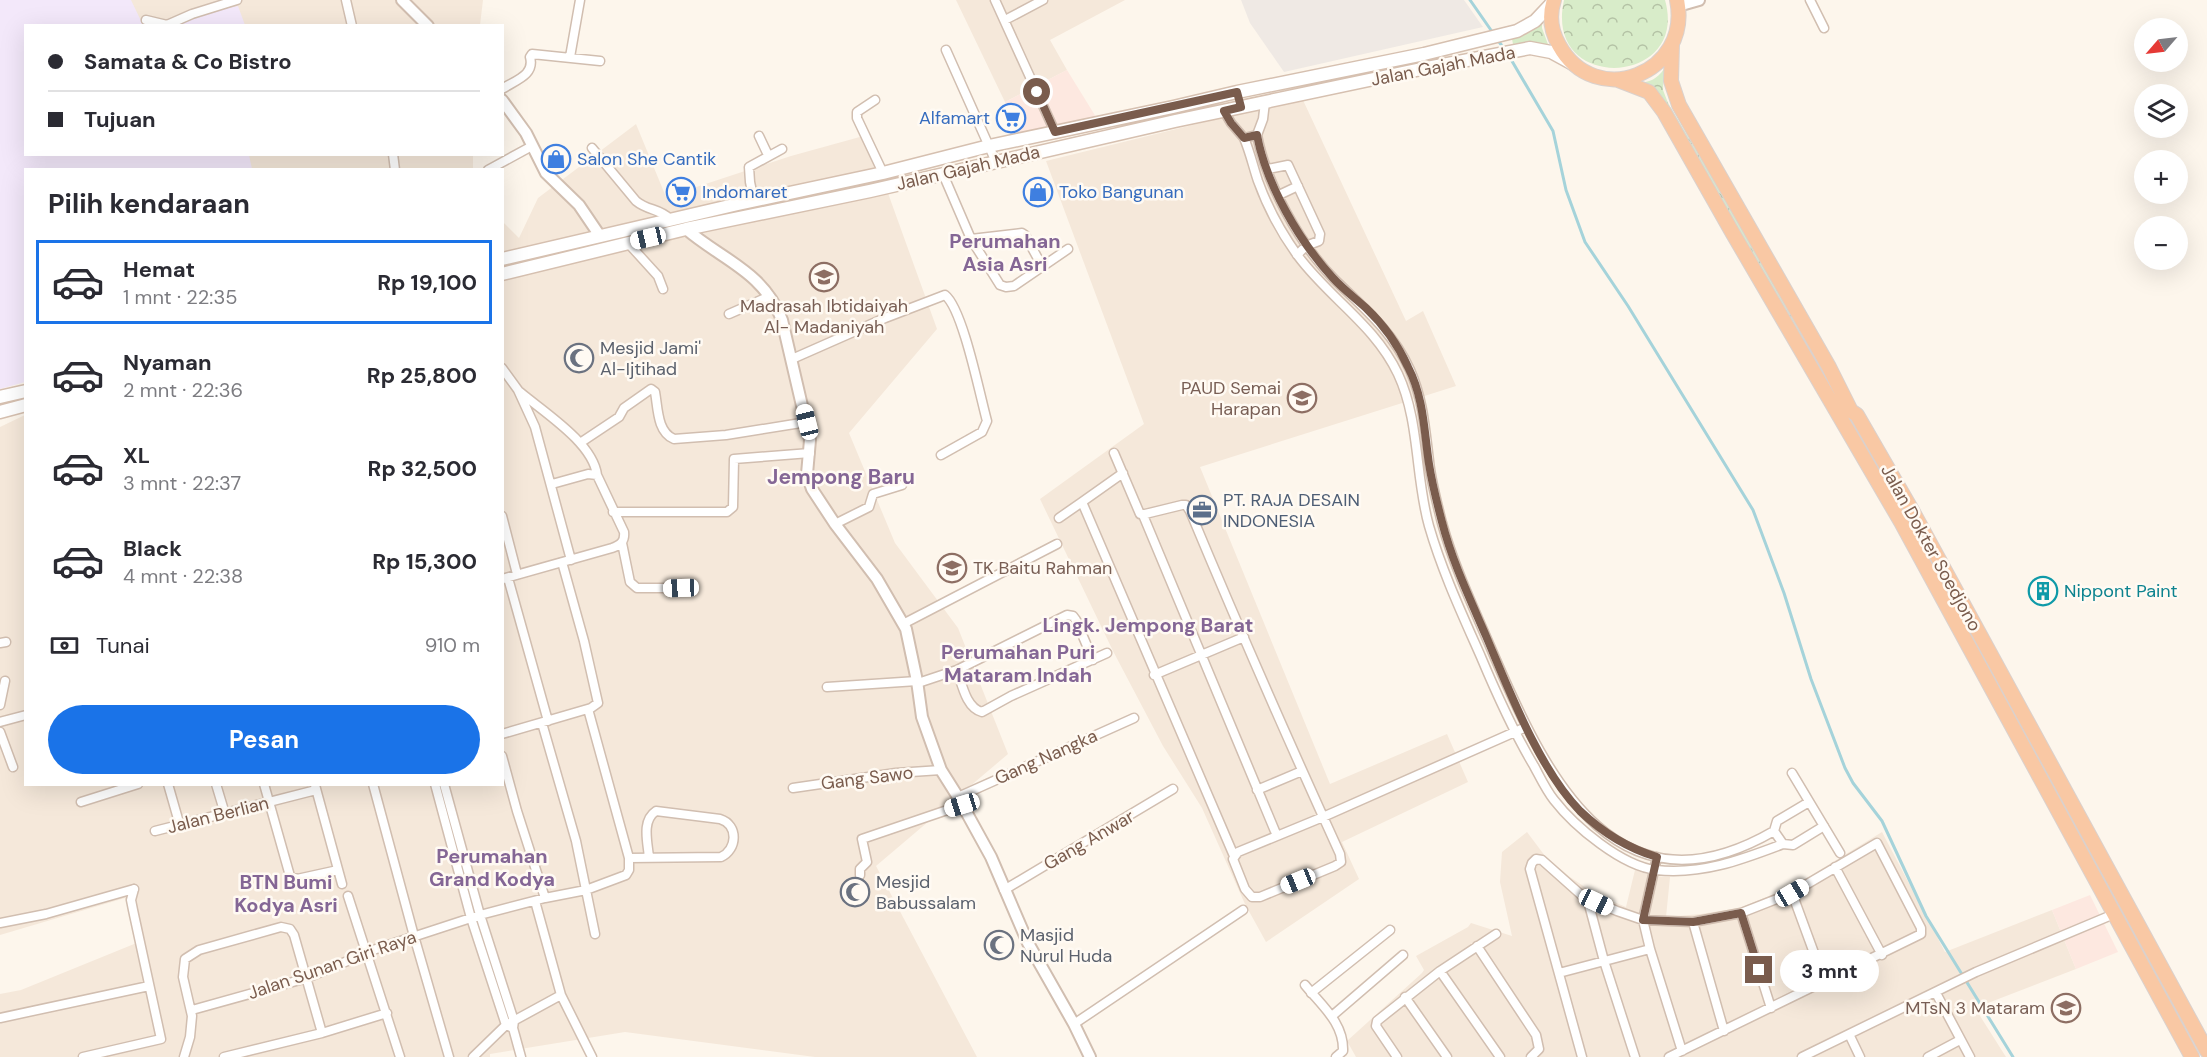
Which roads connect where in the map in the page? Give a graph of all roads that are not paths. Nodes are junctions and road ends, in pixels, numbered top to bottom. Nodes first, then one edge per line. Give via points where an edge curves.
1 (237, 0) edge
2 (347, 0) edge
3 (402, 0) edge
4 (580, 0) edge
5 (995, 0) edge
6 (1043, 0) edge
7 (1699, 0) edge
8 (1810, 0) edge
9 (1553, 1) edge
10 (1677, 3) edge
11 (146, 20) dead end
12 (1005, 20) junction
13 (163, 24) edge
14 (169, 24) edge
15 (352, 24) edge
16 (426, 24) edge
17 (1824, 28) dead end
18 (1672, 44) junction
19 (946, 50) dead end
20 (570, 57) junction
21 (600, 61) dead end
22 (1573, 64) junction
23 (1618, 80) junction
24 (504, 88) edge
25 (1237, 92) junction
26 (875, 99) dead end
27 (504, 102) edge
28 (1264, 102) junction
29 (1241, 107) junction
30 (1224, 111) junction
31 (1055, 132) junction
32 (1257, 135) junction
33 (759, 136) dead end
34 (1244, 138) junction
35 (532, 146) junction
36 (989, 146) junction
37 (592, 147) dead end
38 (782, 149) dead end
39 (768, 155) junction
40 (996, 162) junction
41 (492, 168) edge
42 (1268, 169) junction
43 (883, 173) junction
44 (943, 174) junction
45 (1298, 186) junction
46 (1279, 195) junction
47 (754, 201) junction
48 (738, 204) junction
49 (741, 218) junction
50 (670, 219) junction
51 (686, 229) junction
52 (600, 236) junction
53 (971, 239) junction
54 (628, 243) junction
55 (1306, 246) junction
56 (1068, 249) dead end
57 (535, 250) junction
58 (1297, 255) junction
59 (504, 258) edge
60 (538, 264) junction
61 (1042, 266) junction
62 (504, 273) edge
63 (663, 289) dead end
64 (770, 296) junction
65 (729, 314) dead end
66 (1371, 314) junction
67 (1363, 323) junction
68 (792, 359) junction
69 (504, 371) edge
70 (518, 390) junction
71 (24, 391) edge
72 (0, 397) edge
73 (24, 406) edge
74 (0, 412) edge
75 (807, 422) junction
76 (580, 443) junction
77 (810, 453) junction
78 (1113, 453) dead end
79 (941, 455) dead end
80 (1123, 474) junction
81 (597, 475) junction
82 (552, 484) junction
83 (902, 485) dead end
84 (1082, 502) junction
85 (613, 512) junction
86 (1913, 512) junction
87 (1143, 514) junction
88 (1059, 518) dead end
89 (1901, 522) junction
90 (835, 524) junction
91 (1924, 532) junction
92 (504, 533) edge
93 (1912, 542) junction
94 (622, 543) junction
95 (1057, 544) dead end
96 (1452, 554) junction
97 (1440, 559) junction
98 (566, 561) junction
99 (509, 577) edge
100 (681, 588) dead end
101 (903, 624) junction
102 (1244, 637) junction
103 (1107, 653) dead end
104 (1200, 656) junction
105 (1093, 660) junction
106 (957, 670) junction
107 (1154, 675) junction
108 (5, 681) dead end
109 (917, 682) junction
110 (827, 687) dead end
111 (0, 705) edge
112 (588, 709) junction
113 (24, 716) edge
114 (1134, 718) dead end
115 (0, 722) edge
116 (545, 722) junction
117 (1526, 727) junction
118 (0, 732) edge
119 (504, 733) edge
120 (1514, 733) junction
121 (2037, 742) junction
122 (2023, 749) junction
123 (504, 763) edge
124 (2049, 764) junction
125 (13, 767) dead end
126 (941, 770) junction
127 (1302, 771) junction
128 (2035, 771) junction
129 (1792, 773) dead end
130 (169, 786) edge
131 (217, 786) edge
132 (265, 786) edge
133 (374, 786) edge
134 (436, 786) edge
135 (445, 786) edge
136 (121, 787) edge
137 (315, 787) edge
138 (793, 788) dead end
139 (1173, 789) dead end
140 (1257, 790) junction
141 (960, 801) junction
142 (81, 802) dead end
143 (269, 802) junction
144 (1809, 802) junction
145 (225, 814) junction
146 (1323, 817) junction
147 (180, 826) junction
148 (1824, 826) junction
149 (155, 831) dead end
150 (1774, 831) junction
151 (1277, 836) junction
152 (1783, 844) junction
153 (1840, 853) dead end
154 (1234, 856) junction
155 (1657, 857) junction
156 (629, 858) junction
157 (650, 858) junction
158 (1835, 867) junction
159 (338, 870) junction
160 (1654, 870) junction
161 (860, 875) dead end
162 (342, 884) dead end
163 (586, 890) junction
164 (1004, 890) junction
165 (1792, 893) junction
166 (348, 896) dead end
167 (545, 898) junction
168 (535, 900) junction
169 (1588, 901) junction
170 (1244, 909) dead end
171 (1741, 913) junction
172 (2114, 914) junction
173 (480, 915) junction
174 (471, 918) junction
175 (1643, 920) junction
176 (1693, 922) junction
177 (0, 923) edge
178 (1390, 930) dead end
179 (595, 934) dead end
180 (1496, 934) dead end
181 (414, 936) junction
182 (1477, 946) junction
183 (1650, 949) junction
184 (367, 953) junction
185 (1403, 955) dead end
186 (1882, 955) junction
187 (1604, 961) junction
188 (1440, 971) junction
189 (1559, 973) junction
190 (307, 978) junction
191 (1825, 983) junction
192 (149, 986) junction
193 (1305, 986) dead end
194 (1311, 993) junction
195 (1936, 993) junction
196 (561, 995) junction
197 (1405, 997) junction
198 (1771, 1008) junction
199 (192, 1010) junction
200 (387, 1013) junction
201 (1332, 1016) junction
202 (0, 1018) edge
203 (1074, 1024) junction
204 (511, 1025) junction
205 (1724, 1031) junction
206 (322, 1033) junction
207 (1850, 1034) junction
208 (1960, 1040) junction
209 (1682, 1051) junction
210 (2207, 1051) edge
211 (184, 1056) edge
212 (84, 1057) edge
213 (224, 1057) edge
214 (400, 1057) edge
215 (449, 1057) edge
216 (473, 1057) edge
217 (521, 1057) edge
218 (592, 1057) edge
219 (1090, 1057) edge
220 (1336, 1057) edge
221 (1397, 1057) edge
222 (1447, 1057) edge
223 (1500, 1057) edge
224 (1531, 1057) edge
225 (1582, 1057) edge
226 (1635, 1057) edge
227 (1670, 1057) edge
228 (1802, 1057) edge
229 (1860, 1057) edge
230 (1928, 1057) edge
231 (1970, 1057) edge
232 (2192, 1057) edge

1 - 14 street
2 - 15 street
3 - 16 street
4 - 20 street
5 - 12 street
6 - 12 street
7 - 10 street
8 - 17 street
9 - 22 highway via 1552,29
9 - 25 main road, Jalan Gajah Mada via 1535,21 1517,31
10 - 18 highway, Jalan Dokter Soedjono via 1678,26
11 - 13 street
12 - 31 street
18 - 23 highway via 1650,70
18 - 86 highway, Jalan Dokter Soedjono via 1671,81 1679,105 1851,411 1857,415
19 - 36 street
20 - 21 street
20 - 24 street via 531,54 529,73
22 - 23 highway, Jalan Dokter Soedjono via 1586,73
22 - 28 main road, Jalan Gajah Mada via 1551,52 1530,48
23 - 89 highway, Jalan Dokter Soedjono via 1644,89 1659,103
25 - 29 main road
25 - 31 main road, Jalan Gajah Mada
26 - 43 street via 856,112
27 - 35 street
28 - 29 main road, Jalan Gajah Mada
28 - 32 street
29 - 30 main road, Jalan Gajah Mada
30 - 34 street
30 - 40 main road, Jalan Gajah Mada
31 - 36 main road, Jalan Gajah Mada
32 - 34 street
32 - 42 street
33 - 39 street
34 - 58 street via 1258,182
35 - 41 street
35 - 52 street via 546,173 579,206
36 - 40 street
36 - 43 main road, Jalan Gajah Mada
37 - 50 street via 636,201
38 - 39 street
39 - 47 street via 749,167
40 - 44 main road, Jalan Gajah Mada
42 - 45 street via 1288,165
42 - 46 street
43 - 47 main road, Jalan Gajah Mada
44 - 49 main road, Jalan Gajah Mada
44 - 53 street
45 - 46 street
45 - 55 street via 1320,234 1318,241
46 - 55 street
47 - 48 main road, Jalan Gajah Mada
48 - 49 main road
48 - 50 main road, Jalan Gajah Mada
49 - 51 main road, Jalan Gajah Mada
50 - 52 main road, Jalan Gajah Mada
51 - 54 main road, Jalan Gajah Mada
51 - 64 street via 745,270
52 - 57 main road, Jalan Gajah Mada
53 - 61 street via 1022,232
53 - 61 street via 998,284 1004,287 1014,286
54 - 60 main road, Jalan Gajah Mada
54 - 63 street via 658,276
55 - 58 street
55 - 66 street
56 - 61 street
57 - 59 main road, Jalan Gajah Mada
57 - 60 main road
58 - 67 street
60 - 62 main road, Jalan Gajah Mada
64 - 65 street
64 - 68 street via 782,320
66 - 67 street
66 - 96 street via 1388,332 1416,384 1433,484
67 - 97 street via 1378,340 1404,388 1411,411 1423,499
68 - 75 street
68 - 79 street via 945,296 952,303 963,333 987,421 982,432
69 - 70 street
70 - 76 street
70 - 82 street via 535,427
71 - 72 main road
73 - 74 main road
75 - 76 street via 674,439 663,431 655,392 651,389
75 - 77 street
76 - 81 street via 594,462
77 - 85 street via 734,459 733,505 727,512
77 - 90 street via 809,482
78 - 80 street
80 - 84 street
80 - 87 street
81 - 82 street
81 - 85 street
82 - 98 street
83 - 90 street via 873,494 869,507
84 - 88 street
84 - 107 street
85 - 94 street via 624,532
86 - 89 highway
86 - 91 highway, Jalan Dokter Soedjono
87 - 102 street via 1186,505
87 - 104 street
89 - 93 highway, Jalan Dokter Soedjono
90 - 101 street via 878,579
91 - 93 highway
91 - 121 highway, Jalan Dokter Soedjono
92 - 99 street
93 - 122 highway, Jalan Dokter Soedjono
94 - 98 street
94 - 100 street via 630,582 637,588
95 - 101 street
96 - 97 street
96 - 117 street
97 - 120 street
98 - 99 street
98 - 112 street via 598,697 596,705
99 - 116 street
101 - 109 street
102 - 104 street
102 - 127 street
103 - 105 street
104 - 107 street
104 - 140 street
105 - 106 street via 982,712 970,704
105 - 106 street via 1077,620 1067,615
106 - 109 street
107 - 154 street
108 - 111 street
109 - 110 street
109 - 126 street via 922,717
112 - 116 street
112 - 156 street
113 - 115 street
114 - 141 street, Gang Nangka
116 - 119 street
116 - 163 street
117 - 120 street
117 - 155 street via 1580,810 1609,836
118 - 125 street
120 - 146 street
120 - 160 street via 1555,801 1574,820 1602,845 1630,862
121 - 122 highway via 2035,754
121 - 124 highway, Jalan Dokter Soedjono
122 - 128 highway, Jalan Dokter Soedjono
123 - 167 street
124 - 128 highway via 2038,760
124 - 210 highway, Jalan Dokter Soedjono
126 - 138 street, Gang Sawo
126 - 141 street
127 - 140 street
127 - 146 street
128 - 172 highway, Jalan Dokter Soedjono
129 - 144 street
130 - 147 street
131 - 145 street
132 - 143 street
133 - 181 street
134 - 174 street
135 - 173 street
136 - 142 street
137 - 143 street, Jalan Berlian
137 - 159 street
139 - 164 street, Gang Anwar
140 - 151 street
141 - 161 street, Gang Nangka via 862,840 867,862
141 - 164 street
143 - 145 street, Jalan Berlian
143 - 159 street via 291,878
144 - 148 street
144 - 150 street via 1777,821
145 - 147 street, Jalan Berlian
146 - 151 street
146 - 154 street via 1341,859 1335,866 1255,898 1245,890
147 - 149 street, Jalan Berlian
148 - 152 street via 1793,845
148 - 153 street
150 - 152 street
150 - 155 street via 1722,854 1694,860
151 - 154 street
152 - 160 street via 1727,865 1697,871
155 - 160 street
156 - 157 street
156 - 163 street, Jalan Sunan Giri Raya via 629,872
157 - 157 street via 721,857 731,849 733,829 720,819 656,811 646,826
158 - 165 street
158 - 186 street
158 - 186 street via 1874,843 1879,846 1921,928 1921,934
159 - 162 street
160 - 175 street
163 - 167 street, Jalan Sunan Giri Raya
163 - 179 street
164 - 203 street via 1028,943
165 - 171 street
165 - 191 street
166 - 184 street
167 - 168 street, Jalan Sunan Giri Raya
168 - 173 street, Jalan Sunan Giri Raya
168 - 196 street
169 - 175 street
169 - 187 street
169 - 189 street via 1542,860 1532,863 1530,869
170 - 203 street
171 - 176 street
171 - 198 street
172 - 195 street
172 - 232 highway, Jalan Dokter Soedjono
173 - 174 street, Jalan Sunan Giri Raya
173 - 204 street
174 - 181 street, Jalan Sunan Giri Raya
174 - 204 street
175 - 176 street
175 - 183 street
176 - 205 street
177 - 192 street via 134,889 131,900
178 - 194 street
180 - 182 street
181 - 184 street, Jalan Sunan Giri Raya
181 - 215 street
182 - 188 street
182 - 224 street via 1536,1035 1539,1049
183 - 187 street
183 - 209 street
184 - 190 street, Jalan Sunan Giri Raya
184 - 200 street
185 - 201 street
186 - 191 street
187 - 189 street
187 - 226 street
188 - 197 street
188 - 223 street
189 - 225 street
190 - 199 street, Jalan Sunan Giri Raya
190 - 199 street via 294,935 288,928 226,942 185,959 183,976
190 - 206 street
191 - 198 street
192 - 202 street
192 - 212 street via 161,1039
193 - 194 street
194 - 201 street
195 - 207 street
195 - 208 street
196 - 204 street
196 - 218 street
197 - 221 street via 1375,1024
197 - 222 street
198 - 205 street
199 - 211 street
200 - 206 street
200 - 214 street
201 - 220 street via 1343,1039 1343,1051
203 - 219 street
204 - 216 street
204 - 217 street
205 - 209 street
206 - 213 street
207 - 228 street
207 - 229 street
208 - 230 street
208 - 231 street
209 - 227 street

